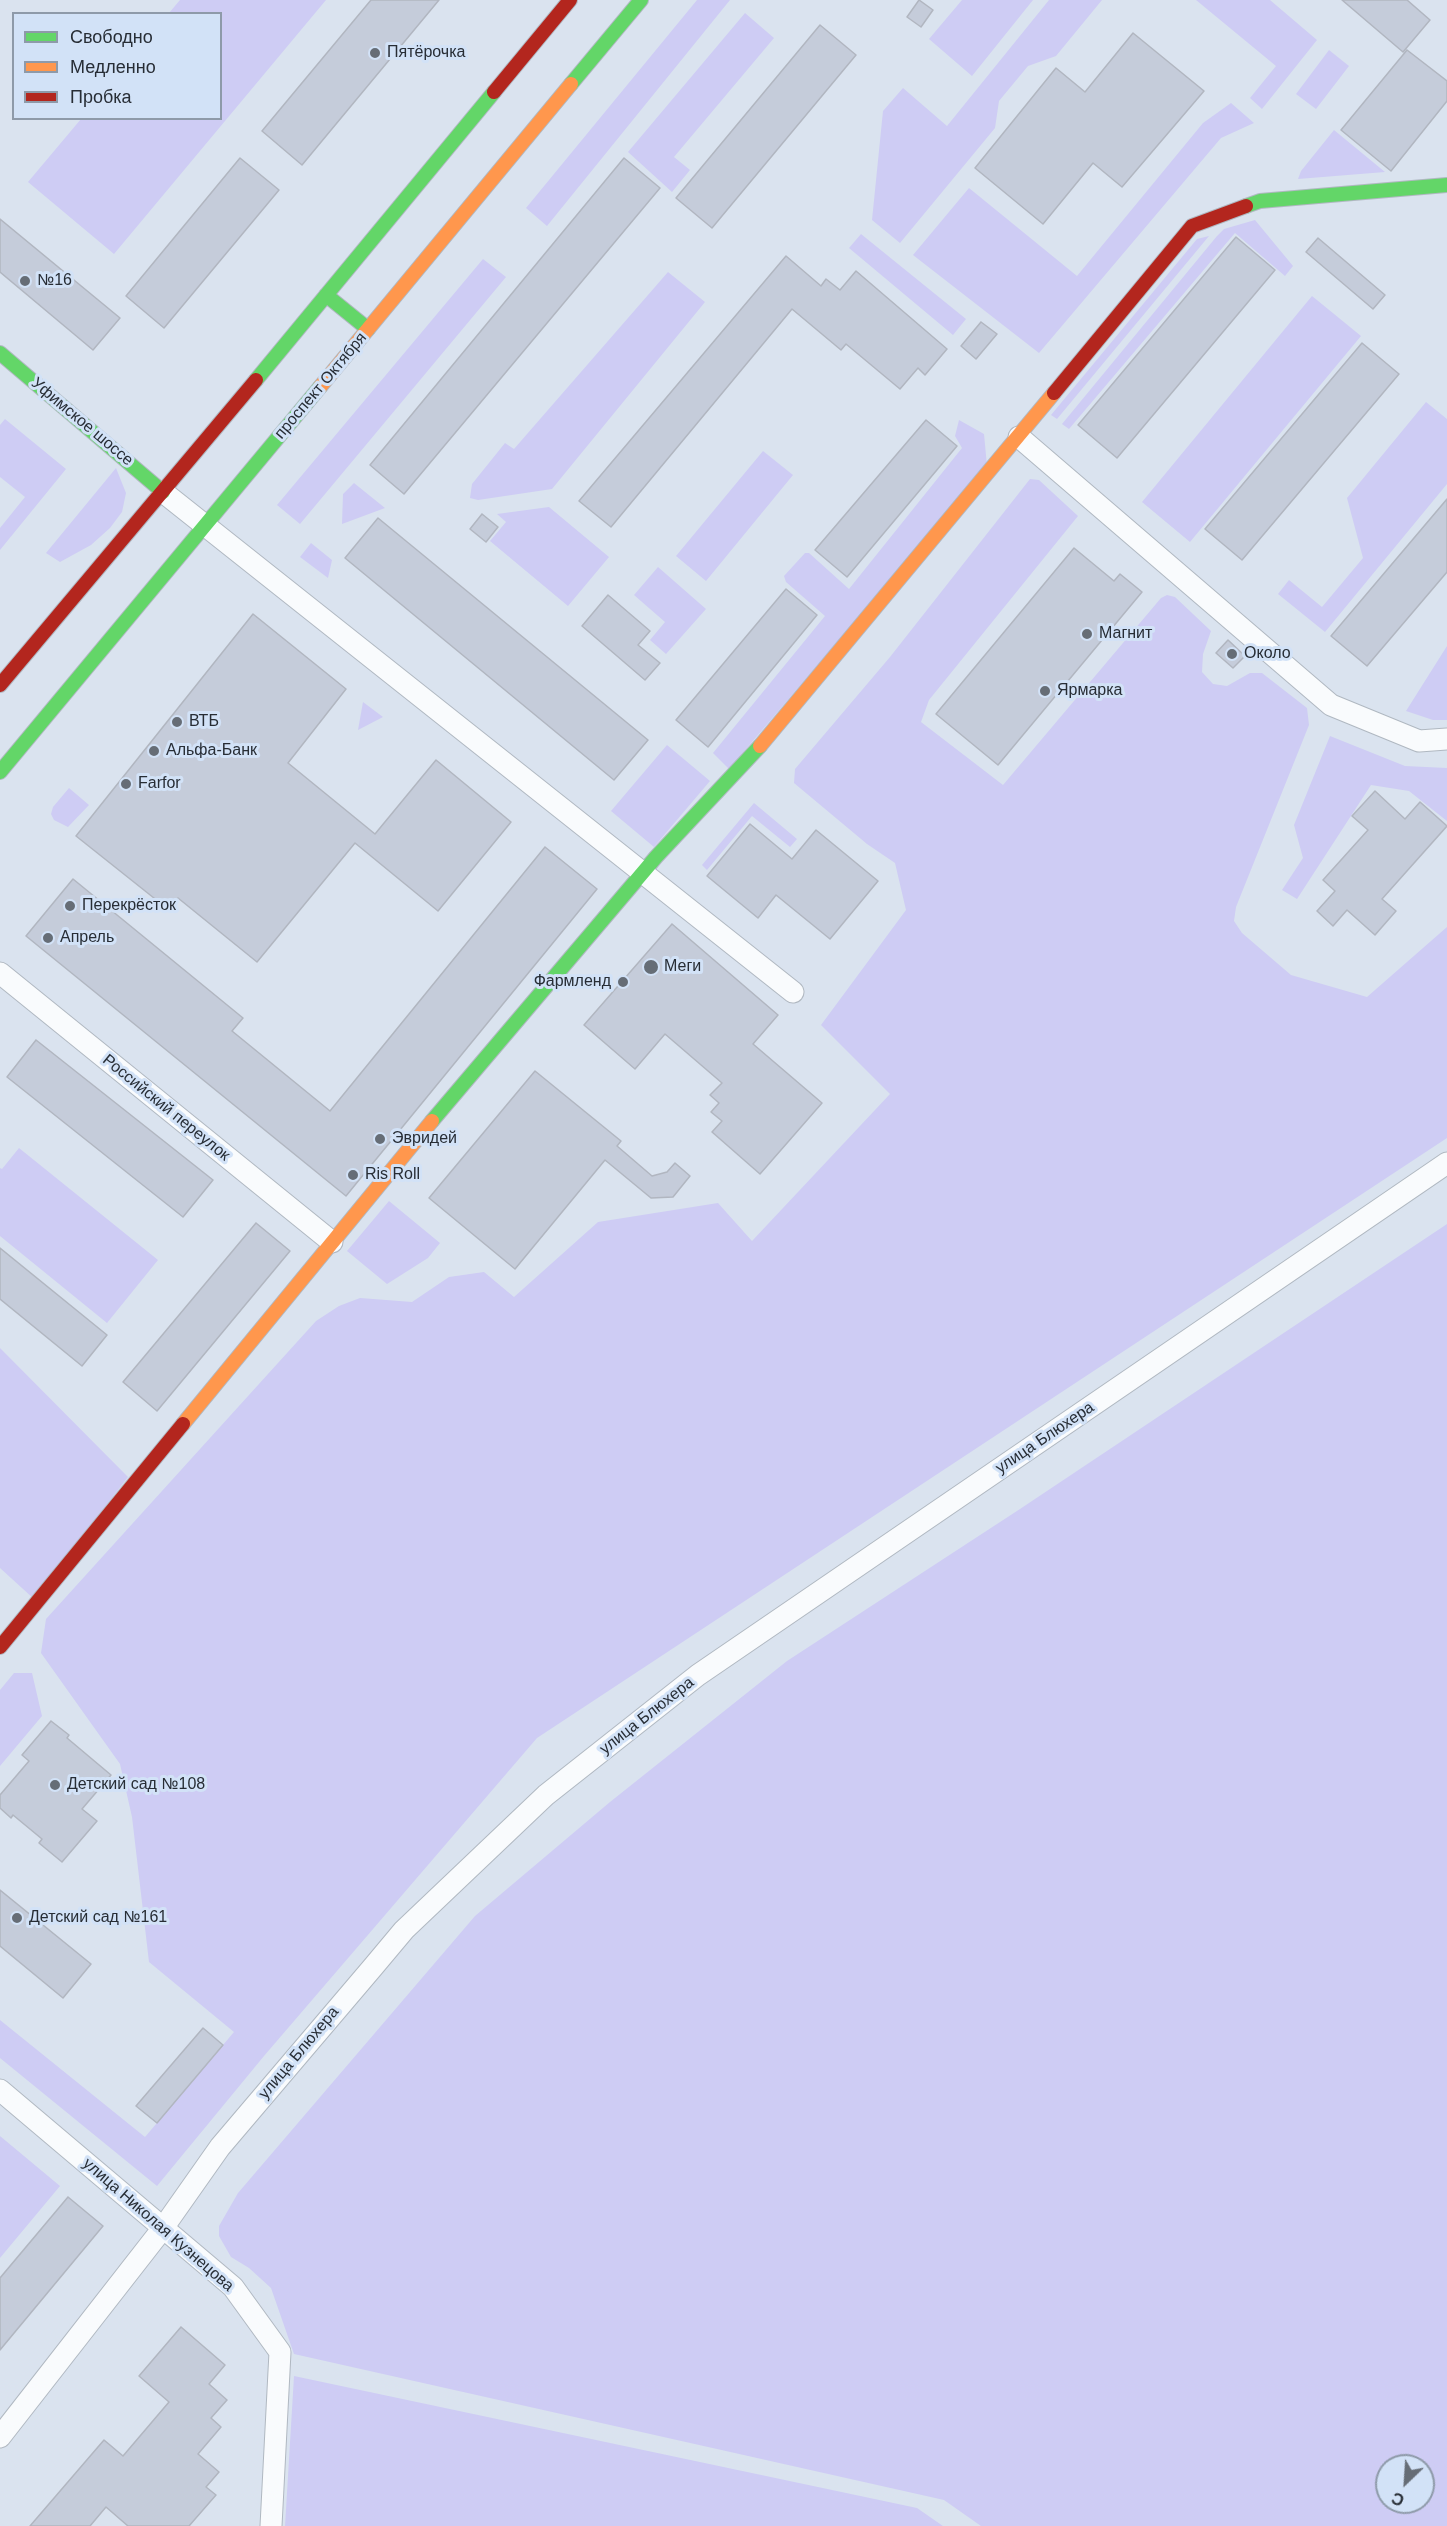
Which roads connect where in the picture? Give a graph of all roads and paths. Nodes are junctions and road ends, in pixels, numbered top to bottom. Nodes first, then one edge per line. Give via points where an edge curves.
1 (570, 0) edge
2 (641, 0) edge
3 (1447, 185) edge
4 (326, 294) junction
5 (368, 329) junction
6 (0, 352) edge
7 (1019, 437) junction
8 (163, 492) junction
9 (206, 526) junction
10 (0, 685) edge
11 (1447, 739) edge
12 (0, 772) edge
13 (643, 873) junction
14 (0, 973) edge
15 (793, 992) dead end
16 (1447, 1163) edge
17 (333, 1242) junction
18 (0, 1647) edge
19 (0, 2090) edge
20 (163, 2228) junction
21 (0, 2437) edge
22 (271, 2526) edge

1 - 4 main road
2 - 5 main road, проспект Октября
3 - 7 main road via 1260,201 1192,226
4 - 5 main road
4 - 8 main road
5 - 9 main road, проспект Октября
6 - 8 main road, Уфимское шоссе
7 - 11 street via 1331,705 1419,741
7 - 13 main road via 743,766
8 - 9 street
8 - 10 main road
9 - 12 main road, проспект Октября
9 - 13 street
13 - 15 street
13 - 17 main road
14 - 17 street, Российский переулок
16 - 20 street, улица Блюхера via 698,1675 546,1795 404,1930 220,2147
17 - 18 main road
19 - 20 street, улица Николая Кузнецова
20 - 21 street, улица Блюхера
20 - 22 street, улица Николая Кузнецова via 234,2287 280,2352

